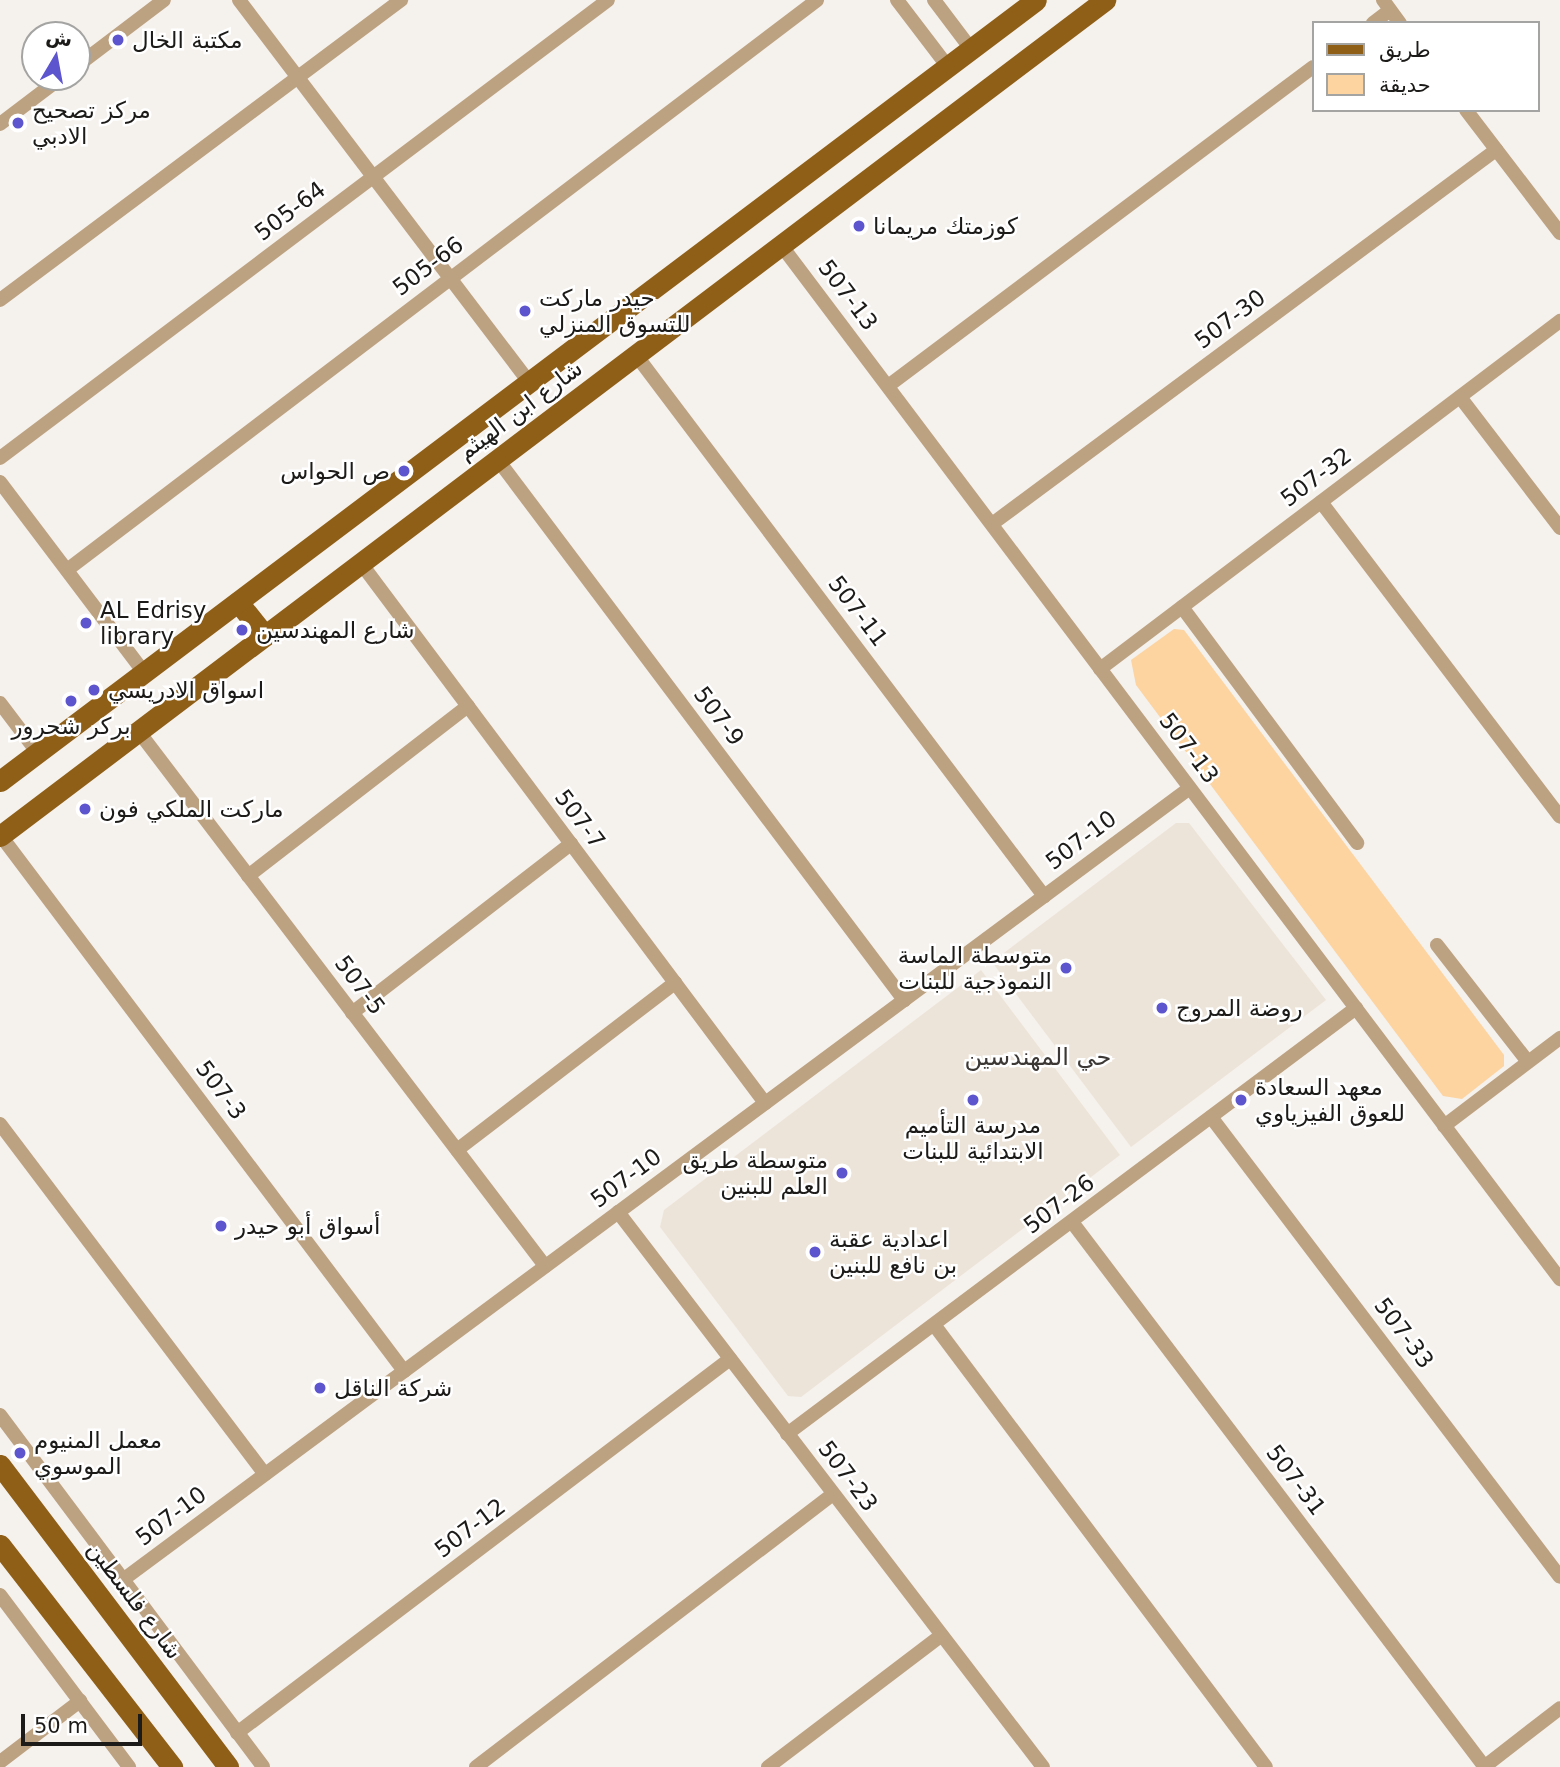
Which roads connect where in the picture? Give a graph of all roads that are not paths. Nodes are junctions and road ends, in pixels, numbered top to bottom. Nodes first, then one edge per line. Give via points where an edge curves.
1 (164, 0) edge
2 (239, 0) edge
3 (401, 0) edge
4 (608, 0) edge
5 (817, 0) edge
6 (897, 0) edge
7 (934, 0) edge
8 (1036, 0) edge
9 (1105, 0) edge
10 (1387, 5) edge
11 (1375, 21) edge
12 (1399, 21) edge
13 (971, 49) junction
14 (91, 55) edge
15 (948, 67) junction
16 (1312, 68) edge
17 (299, 78) junction
18 (44, 91) edge
19 (1468, 112) edge
20 (0, 124) edge
21 (1496, 150) junction
22 (373, 176) junction
23 (1560, 233) edge
24 (781, 245) junction
25 (450, 278) junction
26 (0, 300) edge
27 (1560, 321) edge
28 (636, 355) junction
29 (529, 382) junction
30 (888, 386) junction
31 (1460, 397) junction
32 (0, 458) edge
33 (498, 460) junction
34 (0, 482) edge
35 (1321, 502) junction
36 (992, 524) junction
37 (1560, 528) edge
38 (360, 562) junction
39 (66, 570) junction
40 (238, 602) junction
41 (1182, 607) junction
42 (265, 636) junction
43 (1100, 669) junction
44 (145, 674) junction
45 (0, 703) edge
46 (467, 706) junction
47 (139, 732) junction
48 (38, 753) junction
49 (0, 781) edge
50 (1190, 788) junction
51 (1560, 817) edge
52 (0, 836) edge
53 (1357, 843) dead end
54 (571, 844) junction
55 (248, 876) junction
56 (1044, 896) junction
57 (1437, 945) dead end
58 (675, 984) junction
59 (904, 1000) junction
60 (1356, 1008) junction
61 (352, 1013) junction
62 (1560, 1038) edge
63 (1528, 1062) junction
64 (765, 1103) junction
65 (1211, 1117) junction
66 (0, 1124) edge
67 (1444, 1126) junction
68 (457, 1150) junction
69 (618, 1212) junction
70 (1072, 1222) junction
71 (1555, 1263) edge
72 (545, 1266) junction
73 (1560, 1279) edge
74 (935, 1326) junction
75 (730, 1359) junction
76 (404, 1371) junction
77 (0, 1415) edge
78 (787, 1434) junction
79 (0, 1465) edge
80 (265, 1475) junction
81 (833, 1494) junction
82 (0, 1545) edge
83 (1560, 1577) edge
84 (124, 1579) junction
85 (0, 1595) edge
86 (942, 1635) junction
87 (79, 1701) junction
88 (1560, 1708) edge
89 (237, 1733) junction
90 (1, 1759) edge
91 (129, 1767) edge
92 (172, 1767) edge
93 (228, 1767) edge
94 (263, 1767) edge
95 (476, 1767) edge
96 (768, 1767) edge
97 (1043, 1767) edge
98 (1266, 1767) edge
99 (1484, 1767) edge

1 - 14 street
2 - 17 street
3 - 17 street
4 - 22 street, 505-64
5 - 25 street, 505-66
6 - 15 street
7 - 13 street
8 - 13 main road, شارع ابن الهيثم
9 - 24 main road, شارع ابن الهيثم
10 - 11 street
10 - 12 street
13 - 15 main road, شارع ابن الهيثم
15 - 29 main road, شارع ابن الهيثم
16 - 30 street
17 - 22 street
17 - 26 street
18 - 20 street
19 - 21 street
21 - 23 street
21 - 36 street, 507-30
22 - 25 street
22 - 32 street, 505-64
24 - 28 main road, شارع ابن الهيثم
24 - 30 street, 507-13
25 - 29 street
25 - 39 street, 505-66
27 - 31 street, 507-32
28 - 33 main road, شارع ابن الهيثم
28 - 56 street, 507-11
29 - 40 main road, شارع ابن الهيثم
30 - 36 street, 507-13
31 - 35 street, 507-32
31 - 37 street
33 - 38 main road, شارع ابن الهيثم
33 - 59 street, 507-9
34 - 39 street
35 - 41 street, 507-32
35 - 51 street
36 - 43 street, 507-13
38 - 42 main road, شارع ابن الهيثم
38 - 46 street, 507-7
39 - 44 street
40 - 42 main road
40 - 44 main road, شارع ابن الهيثم
41 - 43 street, 507-32
41 - 53 street
42 - 47 main road, شارع ابن الهيثم
43 - 50 street, 507-13
44 - 48 main road, شارع ابن الهيثم
45 - 48 street
46 - 54 street, 507-7
46 - 55 street
47 - 52 main road, شارع ابن الهيثم
47 - 55 street, 507-5
48 - 49 main road, شارع ابن الهيثم
50 - 56 street, 507-10
50 - 60 street, 507-13
52 - 76 street, 507-3
54 - 58 street, 507-7
54 - 61 street
55 - 61 street, 507-5
56 - 59 street, 507-10
57 - 63 street
58 - 64 street, 507-7
58 - 68 street
59 - 64 street, 507-10
60 - 65 street, 507-26
60 - 67 street, 507-13
61 - 68 street, 507-5
62 - 63 street
63 - 67 street
64 - 69 street, 507-10
65 - 70 street, 507-26
65 - 83 street, 507-33
66 - 80 street
67 - 71 street, 507-13
68 - 72 street, 507-5
69 - 72 street, 507-10
69 - 75 street, 507-23
70 - 74 street, 507-26
70 - 99 street, 507-31
71 - 73 street, 507-13
72 - 76 street, 507-10
74 - 78 street, 507-26
74 - 98 street
75 - 78 street, 507-23
75 - 89 street, 507-12
76 - 80 street, 507-10
77 - 84 street
78 - 81 street, 507-23
79 - 93 main road, شارع فلسطين
80 - 84 street, 507-10
81 - 86 street, 507-23
81 - 95 street
82 - 92 main road
84 - 89 street
85 - 87 street
86 - 96 street
86 - 97 street, 507-23
87 - 90 street
87 - 91 street
88 - 99 street
89 - 94 street

